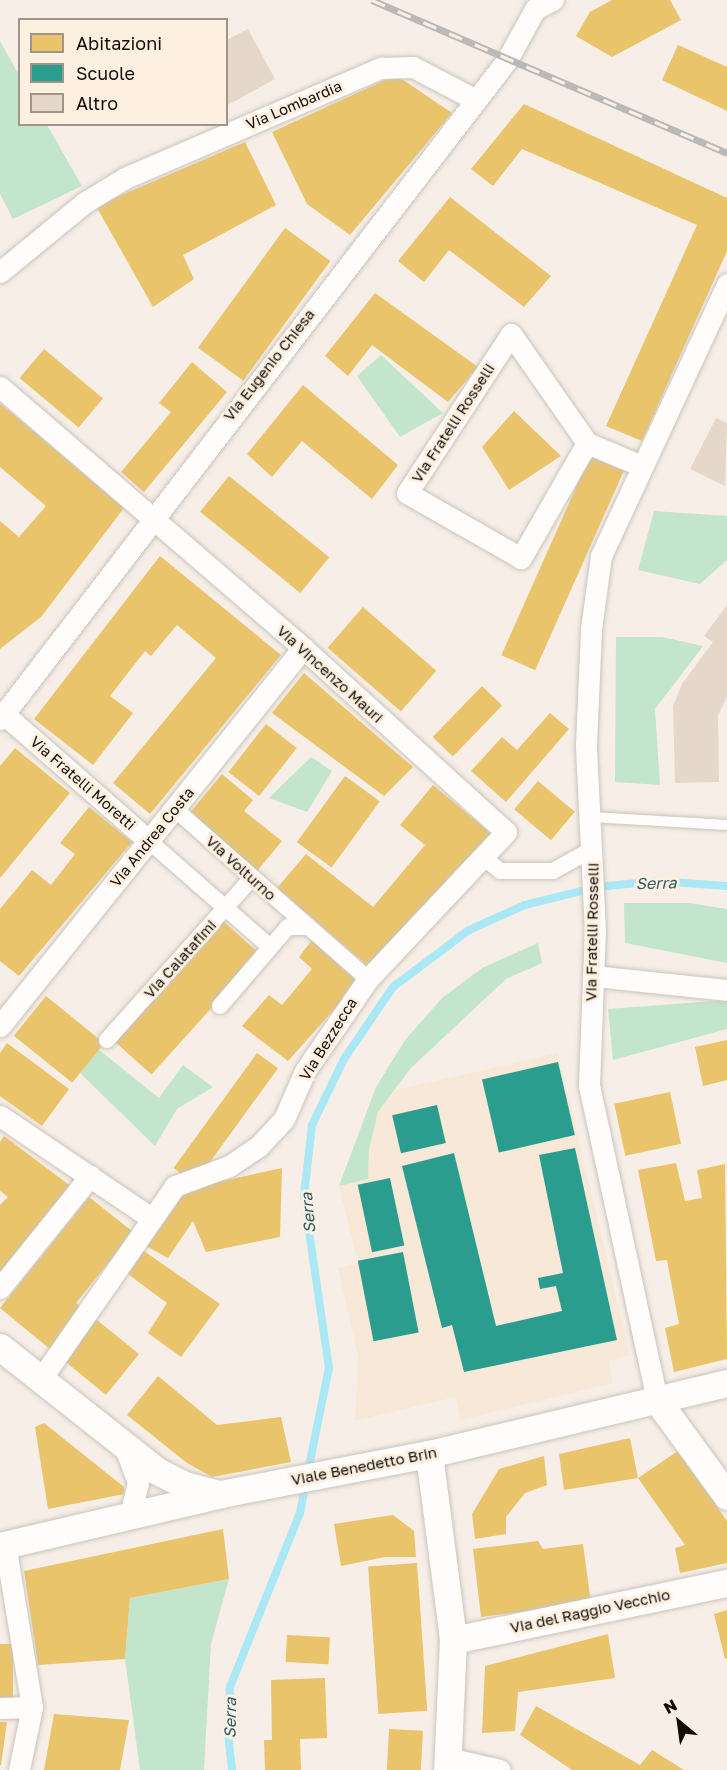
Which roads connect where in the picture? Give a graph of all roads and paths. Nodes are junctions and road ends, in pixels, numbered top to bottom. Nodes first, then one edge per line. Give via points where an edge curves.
1 (539, 3) edge
2 (476, 100) junction
3 (0, 272) edge
4 (727, 284) edge
5 (0, 387) edge
6 (587, 443) junction
7 (642, 466) junction
8 (152, 518) junction
9 (303, 648) junction
10 (2, 717) edge
11 (175, 809) junction
12 (592, 817) junction
13 (727, 825) edge
14 (506, 832) joint
15 (149, 841) junction
16 (483, 856) junction
17 (594, 859) junction
18 (252, 878) junction
19 (226, 909) junction
20 (308, 927) junction
21 (270, 947) junction
22 (594, 976) junction
23 (368, 979) junction
24 (727, 990) edge
25 (220, 1006) dead end
26 (0, 1026) edge
27 (106, 1040) dead end
28 (0, 1116) edge
29 (90, 1176) junction
30 (150, 1217) junction
31 (0, 1288) edge
32 (0, 1347) edge
33 (41, 1379) junction
34 (727, 1383) edge
35 (657, 1400) junction
36 (126, 1450) junction
37 (429, 1454) junction
38 (221, 1494) junction
39 (727, 1496) edge
40 (106, 1522) junction
41 (2, 1545) edge
42 (727, 1583) edge
43 (453, 1640) junction
44 (32, 1707) junction
45 (0, 1708) edge
46 (448, 1764) edge
47 (19, 1770) edge
48 (500, 1770) edge

1 - 2 street, Via Eugenio Chiesa via 507,60
2 - 3 street, Via Lombardia via 413,67 381,68 125,178 84,203
2 - 8 street, Via Eugenio Chiesa
4 - 7 street, Via Fratelli Rosselli
5 - 8 street
6 - 6 street, Via Fratelli Rosselli via 511,334 407,493 521,558
6 - 7 street
7 - 12 street, Via Fratelli Rosselli via 601,556 591,629 586,745
8 - 9 street, Via Vincenzo Mauri
8 - 10 street, Via Eugenio Chiesa
9 - 11 street, Via Andrea Costa
9 - 14 street, Via Vincenzo Mauri
10 - 15 street, Via Fratelli Moretti
11 - 15 street, Via Andrea Costa
11 - 18 street, Via Volturno
12 - 13 lane
12 - 17 street, Via Fratelli Rosselli
14 - 16 street, Via Bezzecca
15 - 19 street, Via Fratelli Moretti
15 - 26 street, Via Andrea Costa
16 - 17 street via 500,871 553,871
16 - 23 street, Via Bezzecca
17 - 22 street, Via Fratelli Rosselli
18 - 19 street, Via Calatafimi
18 - 20 street, Via Volturno
19 - 21 street, Via Fratelli Moretti
19 - 27 street, Via Calatafimi
20 - 21 street via 288,927
20 - 23 street, Via Volturno
21 - 25 street
22 - 24 street
22 - 35 street, Via Fratelli Rosselli via 589,1085
23 - 30 street, Via Bezzecca via 322,1044 278,1126 259,1146 229,1166 175,1186
28 - 29 street
29 - 30 street
29 - 31 street
30 - 33 street, Via Bezzecca
32 - 33 street
33 - 36 street
34 - 35 street, Viale Benedetto Brin
35 - 37 street, Viale Benedetto Brin
35 - 39 street
36 - 38 street via 185,1485
36 - 40 street via 138,1482 130,1511
37 - 38 street, Viale Benedetto Brin
37 - 43 street
38 - 40 street, Viale Benedetto Brin
40 - 41 street, Viale Benedetto Brin
41 - 44 street
42 - 43 street, Via del Raggio Vecchio
43 - 46 street
44 - 45 street
44 - 47 street
46 - 48 street

